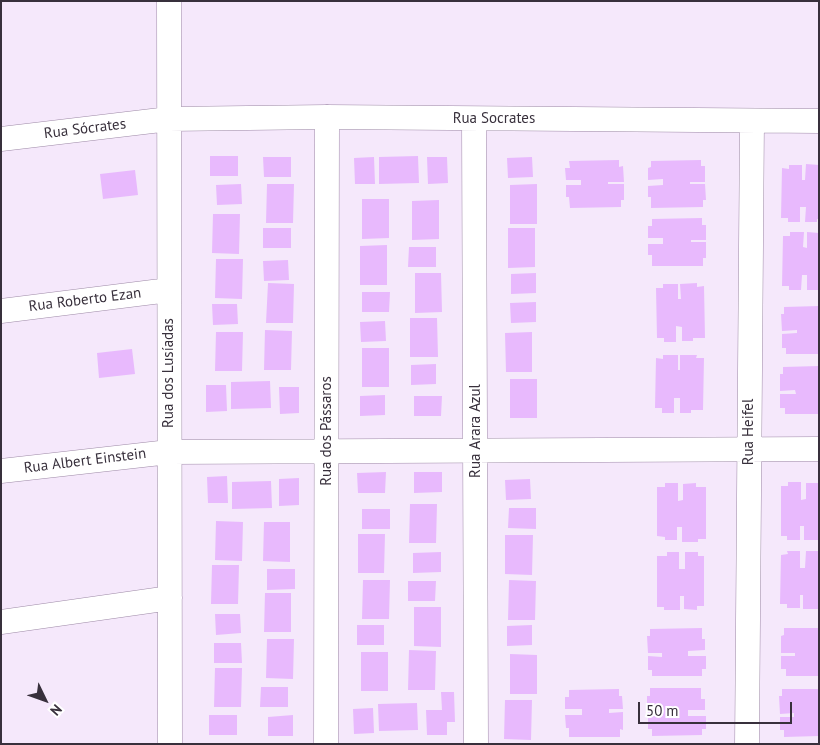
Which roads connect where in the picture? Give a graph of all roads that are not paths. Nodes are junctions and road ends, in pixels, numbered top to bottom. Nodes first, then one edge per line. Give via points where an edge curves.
1 (169, 1) edge
2 (328, 117) junction
3 (169, 119) junction
4 (474, 119) junction
5 (752, 121) junction
6 (819, 121) edge
7 (1, 139) edge
8 (169, 290) junction
9 (1, 311) edge
10 (819, 449) edge
11 (749, 450) junction
12 (327, 451) junction
13 (476, 451) junction
14 (170, 452) junction
15 (1, 471) edge
16 (170, 598) junction
17 (1, 622) edge
18 (170, 744) edge
19 (326, 744) edge
20 (476, 744) edge
21 (747, 744) edge

1 - 3 street, Rua dos Lusíadas
2 - 3 street, Rua Socrates
2 - 4 street, Rua Socrates
2 - 12 street, Rua dos Pássaros
3 - 7 street, Rua Sócrates
3 - 8 street, Rua dos Lusíadas
4 - 5 street, Rua Socrates
4 - 13 street, Rua Arara Azul
5 - 6 street, Rua Socrates
5 - 11 street, Rua Heifel
8 - 9 street, Rua Roberto Ezan
8 - 14 street, Rua dos Lusíadas
10 - 11 street, Rua Albert Einstein
11 - 13 street, Rua Albert Einstein
11 - 21 street, Rua Heifel
12 - 13 street, Rua Albert Einstein
12 - 14 street, Rua Albert Einstein
12 - 19 street, Rua dos Pássaros
13 - 20 street, Rua Arara Azul
14 - 15 street, Rua Albert Einstein
14 - 16 street, Rua dos Lusíadas
16 - 17 street
16 - 18 street, Rua dos Lusíadas

